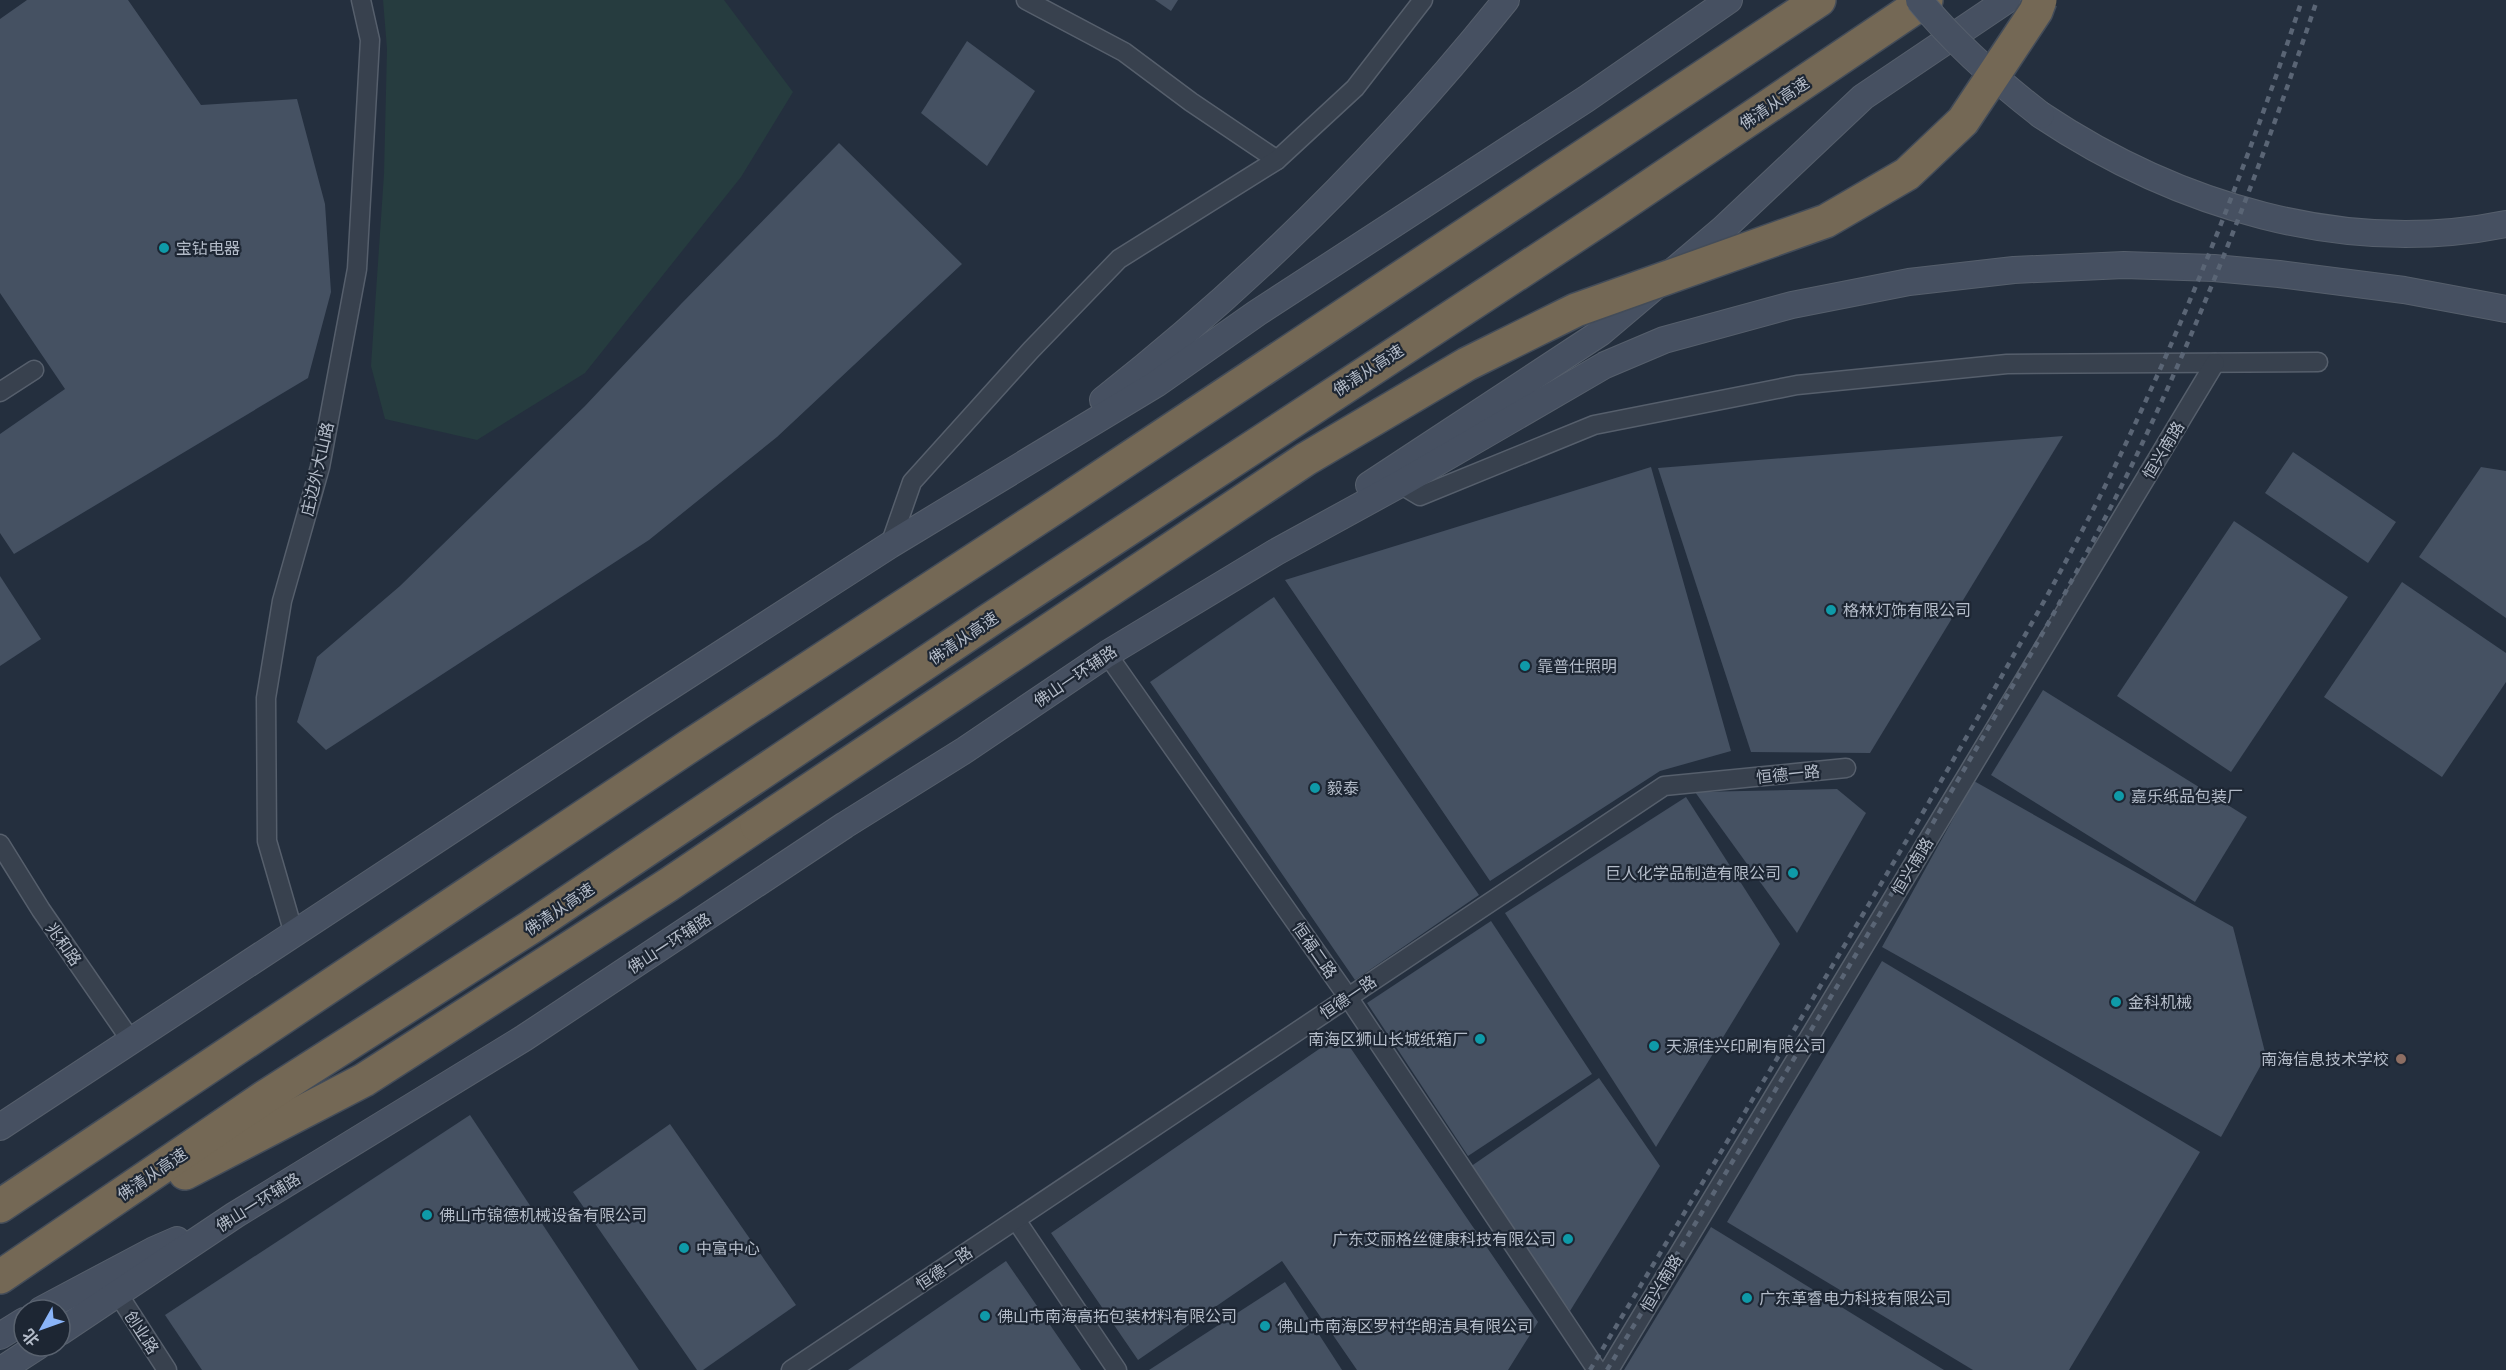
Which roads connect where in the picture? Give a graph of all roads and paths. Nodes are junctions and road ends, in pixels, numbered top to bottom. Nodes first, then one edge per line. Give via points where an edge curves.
1 (361, 0) edge
2 (1026, 0) edge
3 (1423, 0) edge
4 (1488, 0) edge
5 (1506, 0) edge
6 (1729, 0) edge
7 (1819, 0) edge
8 (1919, 0) edge
9 (1926, 0) edge
10 (2007, 0) edge
11 (2040, 0) edge
12 (1432, 88) junction
13 (1277, 160) junction
14 (2506, 224) edge
15 (2506, 309) edge
16 (2318, 362) dead end
17 (2215, 363) junction
18 (34, 370) dead end
19 (0, 392) edge
20 (1011, 472) junction
21 (1400, 484) junction
22 (890, 545) junction
23 (1276, 552) junction
24 (1107, 654) junction
25 (1846, 768) dead end
26 (0, 844) edge
27 (294, 934) junction
28 (1348, 998) junction
29 (132, 1042) junction
30 (34, 1104) junction
31 (0, 1116) edge
32 (0, 1127) edge
33 (0, 1206) edge
34 (229, 1219) junction
35 (1016, 1220) junction
36 (48, 1245) junction
37 (0, 1277) edge
38 (118, 1294) junction
39 (64, 1298) edge
40 (72, 1324) edge
41 (20, 1358) edge
42 (1, 1370) edge
43 (167, 1370) edge
44 (791, 1370) edge
45 (1118, 1370) edge
46 (1597, 1370) edge
47 (1609, 1370) edge

1 - 27 street, 庄边外大山路 via 370,40 357,269 320,467 282,601 266,698 267,841
2 - 13 street via 1124,52
3 - 13 street via 1355,88
4 - 12 main road
5 - 12 main road
6 - 20 main road via 1156,384
7 - 33 highway
8 - 14 main road, bridge via 1940,26 2002,85 2073,137 2166,183 2222,205 2260,216 2374,233 2449,233
9 - 36 highway, 佛清从高速
10 - 23 main road via 1863,97 1723,229 1600,333 1392,469
11 - 36 highway, bridge via 1963,121 1907,174 1826,221 1576,310 1467,364 1306,459 668,885 364,1080
12 - 20 main road via 1340,188 1225,300
13 - 22 street via 1119,259 912,482
15 - 21 main road via 2404,291 2214,268 2124,265 2014,270 1909,282 1792,304 1664,340 1605,365
16 - 17 street
17 - 21 street via 2007,364 1797,385 1594,425 1420,496
17 - 47 street, 恒兴南路
18 - 19 street
20 - 22 main road
21 - 23 main road
22 - 27 main road
23 - 24 main road, 佛山一环辅路
24 - 28 street, 恒福二路
24 - 34 main road, 佛山一环辅路 via 525,1038
25 - 28 street, 恒德一路 via 1664,786
26 - 29 street, 兆和路
27 - 29 main road
28 - 35 street, 恒德一路
28 - 46 street, 恒福二路
29 - 30 main road
30 - 31 main road
30 - 32 main road
34 - 38 main road, 佛山一环辅路
34 - 39 main road via 154,1250
35 - 44 street, 恒德一路
35 - 45 street
36 - 37 highway, 佛清从高速
38 - 40 main road, 佛山一环辅路
38 - 43 street, 创业路
41 - 42 main road

